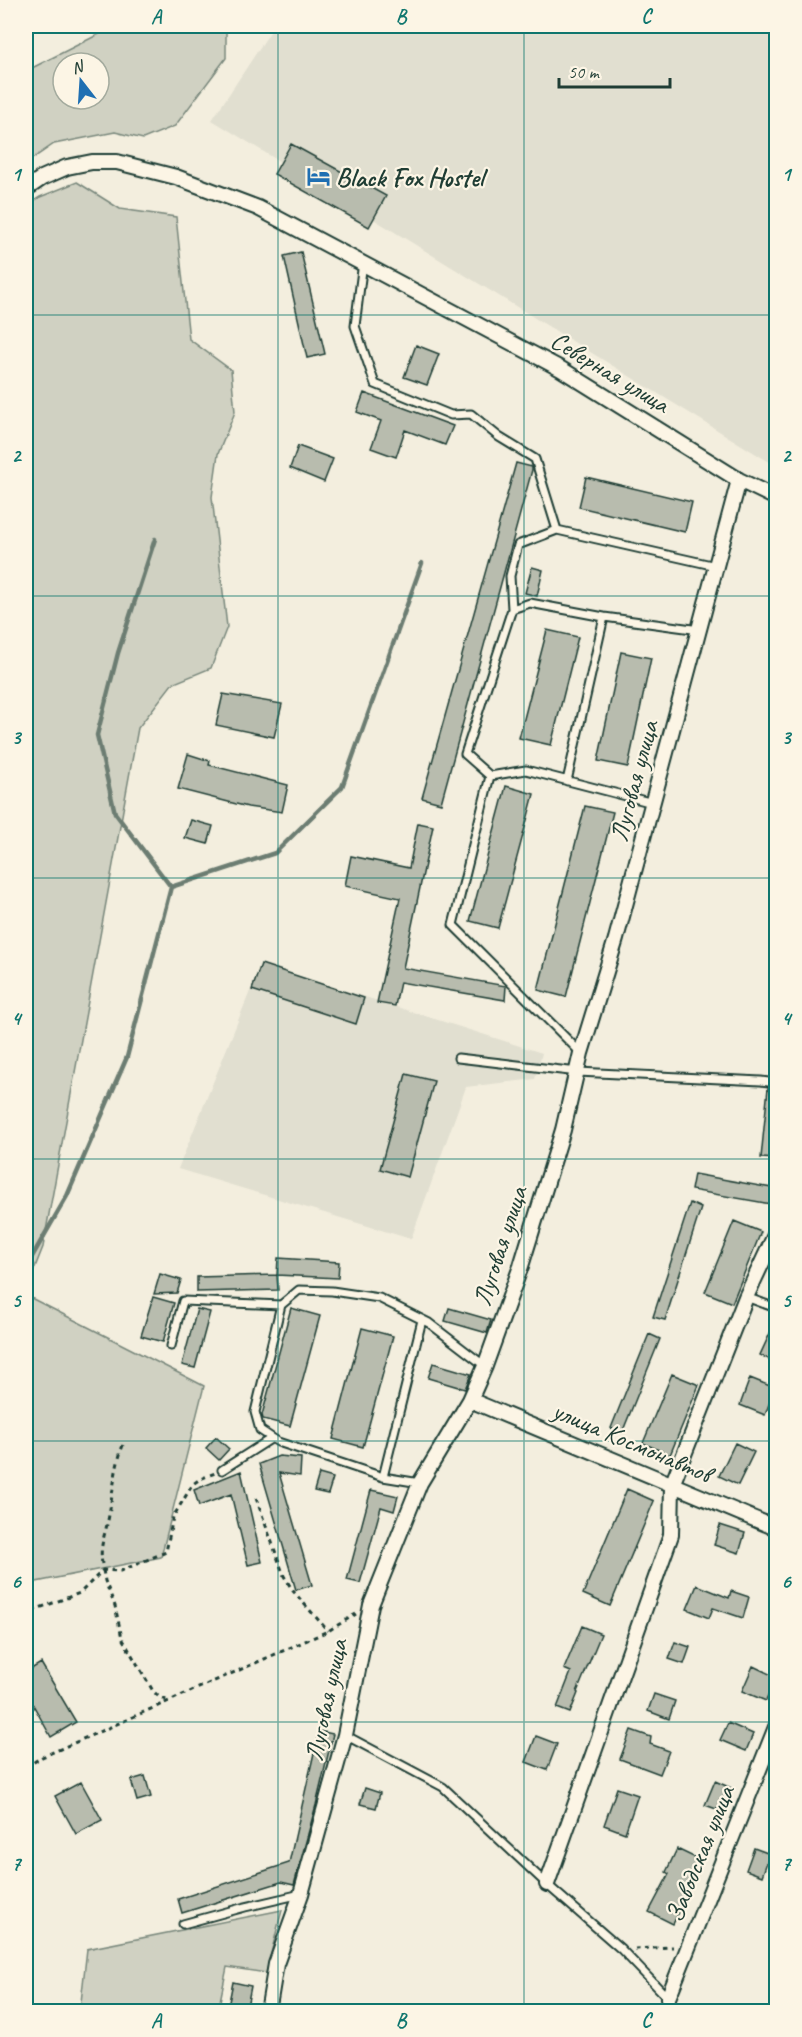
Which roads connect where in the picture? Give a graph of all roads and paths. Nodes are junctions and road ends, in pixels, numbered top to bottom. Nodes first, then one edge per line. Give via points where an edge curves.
1 (26, 189) edge
2 (363, 262) junction
3 (740, 480) junction
4 (777, 498) edge
5 (557, 530) junction
6 (717, 566) junction
7 (512, 609) junction
8 (604, 617) junction
9 (700, 630) junction
10 (490, 776) junction
11 (567, 781) junction
12 (653, 803) junction
13 (581, 1053) junction
14 (458, 1058) dead end
15 (578, 1072) junction
16 (777, 1083) edge
17 (777, 1233) edge
18 (746, 1297) junction
19 (281, 1305) junction
20 (777, 1308) edge
21 (423, 1320) junction
22 (171, 1346) dead end
23 (485, 1366) junction
24 (470, 1400) junction
25 (272, 1438) junction
26 (123, 1445) dead end
27 (222, 1470) joint
28 (383, 1477) junction
29 (420, 1483) junction
30 (672, 1485) junction
31 (256, 1498) dead end
32 (777, 1528) edge
33 (103, 1570) junction
34 (371, 1605) junction
35 (26, 1617) edge
36 (328, 1631) junction
37 (169, 1701) junction
38 (777, 1727) edge
39 (345, 1735) junction
40 (26, 1767) edge
41 (547, 1884) junction
42 (301, 1894) junction
43 (183, 1924) dead end
44 (696, 1930) junction
45 (621, 1949) junction
46 (667, 2005) edge
47 (268, 2012) edge

1 - 2 street, Северная улица via 67,167 117,162 176,177 258,208
2 - 3 street, Северная улица via 561,369
2 - 5 lane via 355,326 375,384 451,415 471,414 535,459
3 - 4 street, Северная улица
3 - 6 street, Луговая улица
5 - 6 lane
5 - 7 lane via 518,544 510,576
6 - 9 street, Луговая улица
7 - 8 lane via 530,603
7 - 10 lane via 465,754
8 - 9 lane
8 - 11 lane
9 - 12 street, Луговая улица
10 - 11 lane via 526,770
10 - 13 lane via 453,925
11 - 12 lane
12 - 13 street, Луговая улица
13 - 15 street, Луговая улица
14 - 15 lane
15 - 16 lane
15 - 23 street, Луговая улица via 524,1255
17 - 18 street
18 - 20 lane
18 - 30 street
19 - 21 lane via 299,1290 332,1290 379,1298
19 - 22 lane via 183,1301
19 - 25 lane via 255,1412 260,1430
21 - 23 lane
21 - 28 lane
23 - 24 street, Луговая улица
24 - 29 street, Луговая улица
24 - 30 street, улица Космонавтов
25 - 27 lane
25 - 28 lane
26 - 33 path via 101,1545
27 - 33 path via 193,1484 173,1517 163,1554 120,1571
28 - 29 lane
29 - 34 street, Луговая улица
30 - 32 street, улица Космонавтов
30 - 41 street via 671,1535
31 - 36 path via 284,1576
33 - 35 path via 80,1593 34,1610
33 - 37 path via 126,1647 153,1691
34 - 36 path
34 - 39 street, Луговая улица
36 - 37 path
37 - 40 path
38 - 44 street, Заводская улица
39 - 41 lane via 443,1786
39 - 42 street, Луговая улица
41 - 45 lane
42 - 43 lane
42 - 47 street, Луговая улица via 276,1964
44 - 45 path via 671,1948
44 - 46 street, Заводская улица
45 - 46 lane

